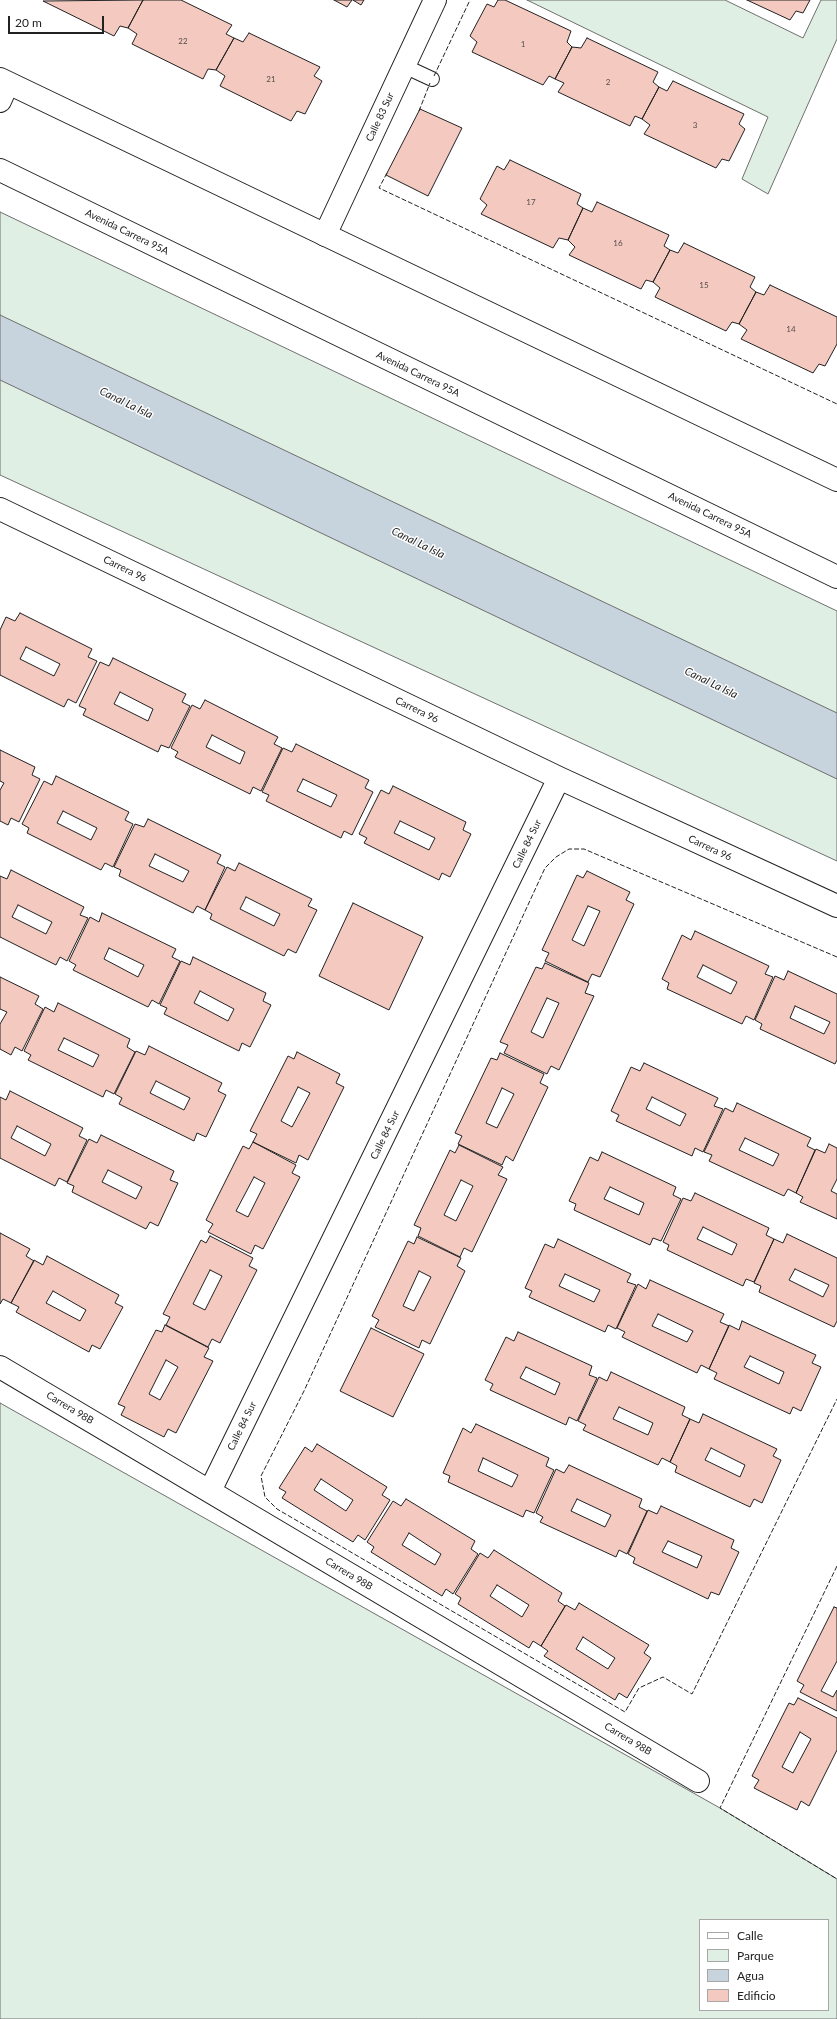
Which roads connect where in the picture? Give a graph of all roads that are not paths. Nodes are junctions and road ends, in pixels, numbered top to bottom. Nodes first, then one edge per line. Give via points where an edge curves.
1 (435, 0) edge
2 (404, 66) junction
3 (432, 80) dead end
4 (3, 88) edge
5 (0, 170) edge
6 (325, 235) junction
7 (837, 480) edge
8 (0, 509) edge
9 (837, 577) edge
10 (558, 778) junction
11 (837, 906) edge
12 (0, 1367) edge
13 (210, 1491) junction
14 (698, 1781) dead end

1 - 2 street, Calle 83 Sur
2 - 3 lane
2 - 6 street, Calle 83 Sur
4 - 6 street
5 - 9 street, Avenida Carrera 95A
6 - 7 street
8 - 10 street, Carrera 96
10 - 11 street, Carrera 96
10 - 13 street, Calle 84 Sur
12 - 13 street, Carrera 98B
13 - 14 street, Carrera 98B

